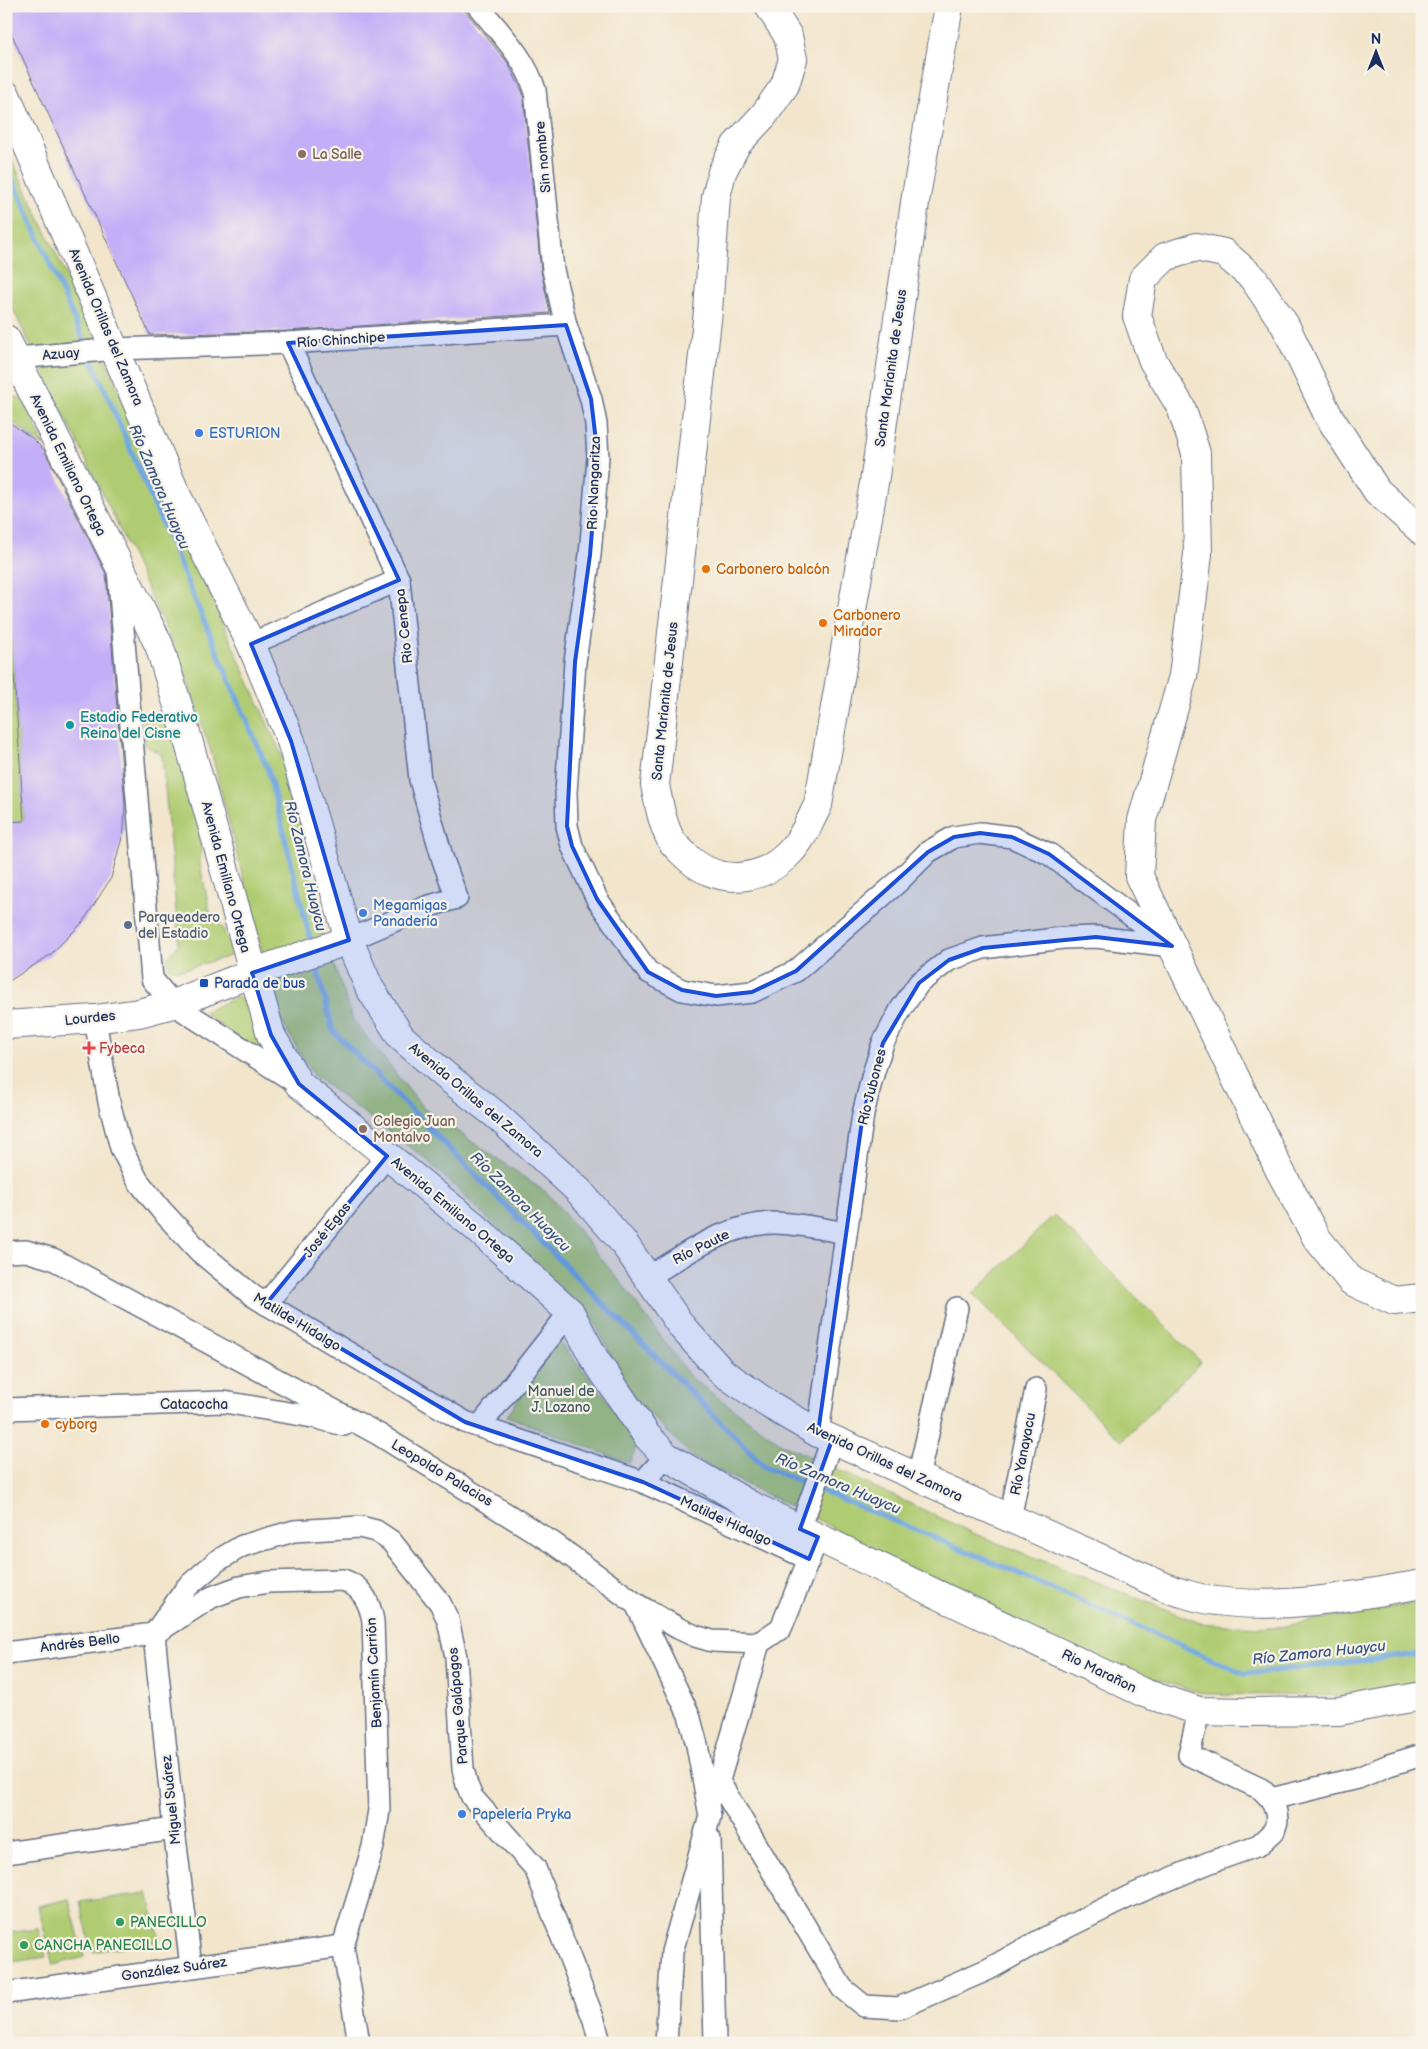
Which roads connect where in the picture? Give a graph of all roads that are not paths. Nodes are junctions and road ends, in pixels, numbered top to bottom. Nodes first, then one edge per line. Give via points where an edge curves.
1 (478, 6) edge
2 (769, 6) edge
3 (949, 6) edge
4 (6, 95) edge
5 (566, 325) junction
6 (288, 343) junction
7 (106, 350) junction
8 (14, 353) edge
9 (1422, 530) edge
10 (117, 564) junction
11 (399, 580) junction
12 (251, 644) junction
13 (340, 943) junction
14 (1172, 946) junction
15 (263, 970) junction
16 (173, 1004) junction
17 (96, 1019) junction
18 (6, 1026) edge
19 (299, 1084) junction
20 (387, 1156) junction
21 (846, 1233) junction
22 (6, 1252) edge
23 (648, 1277) junction
24 (1422, 1298) edge
25 (266, 1304) junction
26 (957, 1308) dead end
27 (570, 1312) junction
28 (1036, 1389) dead end
29 (6, 1409) edge
30 (480, 1426) junction
31 (378, 1434) junction
32 (825, 1436) junction
33 (666, 1456) junction
34 (918, 1478) junction
35 (643, 1482) junction
36 (1010, 1519) junction
37 (809, 1541) junction
38 (1422, 1584) edge
39 (636, 1604) junction
40 (154, 1634) junction
41 (759, 1644) junction
42 (6, 1653) edge
43 (1422, 1696) edge
44 (1199, 1710) junction
45 (1422, 1755) edge
46 (718, 1780) junction
47 (1271, 1799) junction
48 (710, 1816) junction
49 (174, 1829) junction
50 (6, 1853) edge
51 (343, 1946) junction
52 (192, 1966) junction
53 (6, 1993) edge
54 (359, 2043) edge
55 (600, 2043) edge
56 (666, 2043) edge
57 (715, 2043) edge

1 - 5 street, Sin nombre via 519,56 536,90 553,270
2 - 3 main road, Santa Marianita de Jesus via 788,36 793,59 785,85 764,115 736,145 722,172 716,197 707,321 655,785 661,814 672,841 694,865 716,875 746,878 770,868 791,852 818,805 874,483 916,196
4 - 7 main road, Avenida Orillas del Zamora
5 - 6 street, Río Chinchipe
5 - 14 street, Rio Nangaritza via 591,399 598,458 590,555 575,662 566,792 567,826 572,846 597,899 648,972 682,990 716,996 752,992 796,971 928,852 954,837 980,833 1012,837 1049,854
6 - 7 street, Río Chinchipe
6 - 11 street, Rio Cenepa
7 - 8 street, Azuay
7 - 12 main road, Avenida Orillas del Zamora
8 - 10 main road, Avenida Emiliano Ortega
9 - 14 main road via 1377,491 1328,415 1285,325 1253,278 1224,253 1196,247 1166,257 1143,279 1137,316 1153,361 1181,407 1196,453 1198,554 1183,676 1142,820 1139,876
10 - 15 main road, Avenida Emiliano Ortega via 159,645 234,900
10 - 16 street, Avenida Emiliano Ortega via 152,979
11 - 12 street
11 - 13 street, Rio Cenepa via 420,780 457,898 426,907
12 - 13 main road, Avenida Orillas del Zamora via 291,741
13 - 15 main road, Lourdes
13 - 23 main road, Avenida Orillas del Zamora via 401,1036 496,1115 578,1190
14 - 21 street, Río Jubones via 1096,937 983,948 949,960 919,983 883,1043 873,1074 863,1114
14 - 24 main road via 1279,1169 1316,1237 1351,1281 1394,1301
15 - 16 main road, Lourdes
15 - 19 main road, Avenida Emiliano Ortega via 271,1035
16 - 17 main road, Lourdes
16 - 19 street, Avenida Emiliano Ortega
17 - 18 main road, Lourdes
17 - 25 street, Matilde Hidalgo via 109,1102 121,1148 138,1181 200,1252
19 - 20 main road, Avenida Emiliano Ortega
20 - 25 street, José Egas
20 - 27 main road, Avenida Emiliano Ortega via 472,1225
21 - 23 street, Río Paute via 773,1224 743,1228 702,1244
21 - 32 street, Río Jubones
22 - 31 street, Leopoldo Palacios via 26,1251 54,1258
23 - 32 main road, Avenida Orillas del Zamora via 682,1327 722,1372 770,1406
25 - 30 street, Matilde Hidalgo via 465,1422
26 - 34 street
27 - 30 street
27 - 33 main road, Avenida Emiliano Ortega via 594,1358 647,1436
28 - 36 street, Río Yanayacu
29 - 31 street, Catacocha via 224,1402 313,1417
30 - 35 street, Matilde Hidalgo
31 - 39 street, Leopoldo Palacios via 553,1543
32 - 34 main road, Avenida Orillas del Zamora
32 - 37 street, Río Jubones
33 - 35 street
33 - 37 main road, Avenida Emiliano Ortega
34 - 36 main road, Avenida Orillas del Zamora
35 - 37 street, Matilde Hidalgo
36 - 38 main road, Avenida Orillas del Zamora via 1172,1590 1215,1601 1310,1602
37 - 41 street via 781,1628
37 - 44 main road, Rio Marañon via 1144,1693
39 - 41 street, Leopoldo Palacios via 695,1636 712,1641
39 - 48 street via 689,1714
40 - 42 street, Andrés Bello
40 - 49 street, Miguel Suárez
40 - 51 street, Benjamín Carrión via 212,1597 239,1587 269,1582 343,1580 360,1590 372,1611 373,1621 379,1810 373,1847
40 - 55 street, Parque Galápagos via 187,1587 216,1561 242,1546 294,1531 360,1527 376,1531 391,1541 440,1603 448,1620 456,1657 463,1769 467,1785 472,1797 536,1868
41 - 46 street
43 - 44 main road, Rio Marañon via 1339,1711
44 - 47 street via 1189,1755 1262,1789
45 - 47 street via 1358,1778
46 - 47 street via 842,1988 864,2006 899,2008 989,1969 1130,1896 1259,1845 1274,1831 1277,1821
46 - 48 street
48 - 56 street via 672,1952
48 - 57 street
49 - 50 street
49 - 52 street, Miguel Suárez
51 - 52 street, González Suárez
51 - 54 street
52 - 53 street, González Suárez

